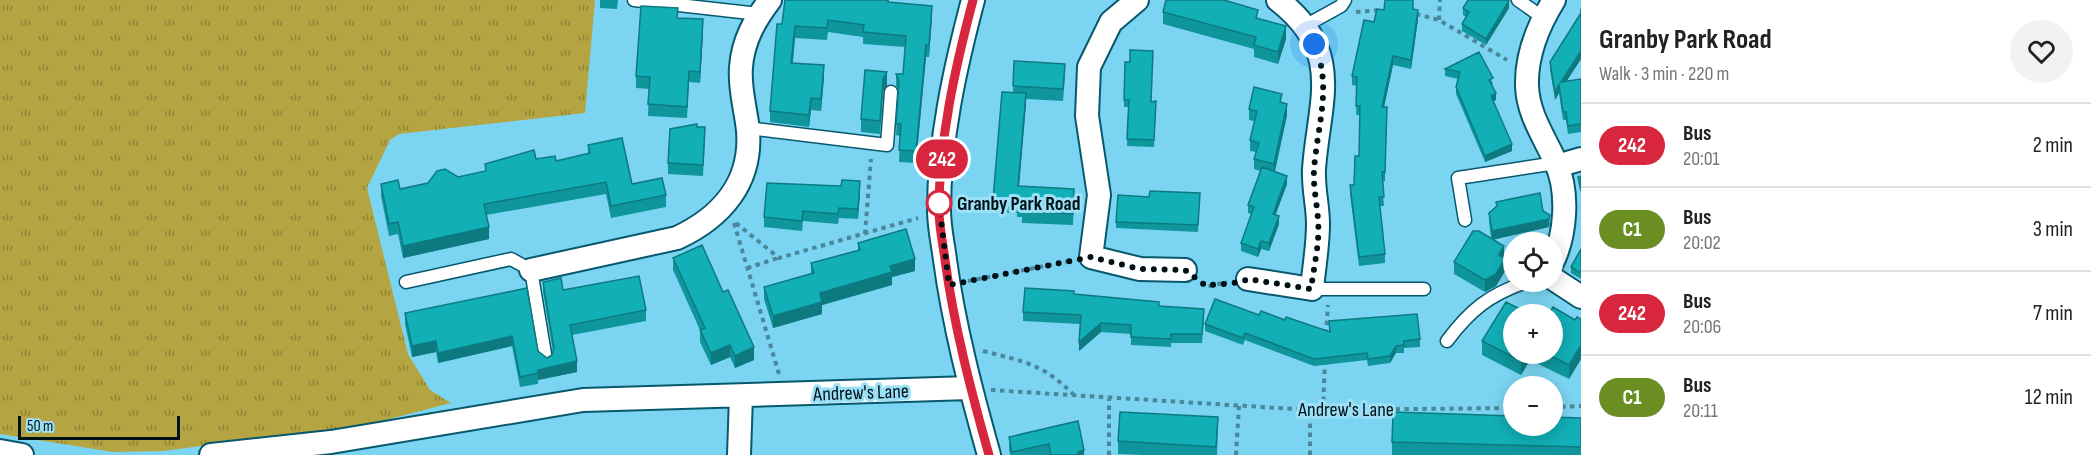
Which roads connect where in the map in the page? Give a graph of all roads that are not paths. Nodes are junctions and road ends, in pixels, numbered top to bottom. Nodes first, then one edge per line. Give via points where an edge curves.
1 (634, 0) edge
2 (973, 0) edge
3 (1137, 0) edge
4 (1278, 0) edge
5 (1345, 0) edge
6 (1518, 0) edge
7 (765, 7) edge
8 (1548, 8) edge
9 (1303, 27) junction
10 (891, 92) dead end
11 (748, 128) junction
12 (1581, 159) edge
13 (1557, 164) junction
14 (1465, 220) dead end
15 (1560, 232) edge
16 (531, 270) junction
17 (1185, 270) road end
18 (1248, 279) road end
19 (406, 282) dead end
20 (1563, 285) edge
21 (1311, 289) junction
22 (1424, 289) dead end
23 (1503, 290) edge
24 (1581, 297) edge
25 (1448, 341) dead end
26 (546, 360) edge
27 (970, 388) junction
28 (741, 396) junction
29 (0, 451) edge
30 (22, 455) edge
31 (213, 455) edge
32 (739, 455) edge
33 (988, 455) edge

1 - 7 lane
2 - 27 street via 942,150 939,212
3 - 17 street via 1111,22 1089,67 1087,116 1099,195 1091,257 1140,269
4 - 9 street
5 - 9 lane
6 - 8 lane
7 - 11 street via 746,38 741,65
8 - 13 street via 1532,45 1527,86 1532,112
9 - 21 street via 1322,61 1325,97 1314,168 1318,222
10 - 11 lane via 887,145
11 - 16 street via 749,154 742,180 728,202 694,230 677,238
12 - 13 street
13 - 14 lane via 1458,178
13 - 15 street via 1562,191
16 - 19 lane via 511,259
16 - 26 lane
18 - 21 street
20 - 24 street
21 - 22 lane
23 - 25 lane via 1466,316
27 - 28 street, Andrew's Lane
27 - 33 street
28 - 31 street, Andrew's Lane via 583,400 331,442
28 - 32 street
29 - 30 street

